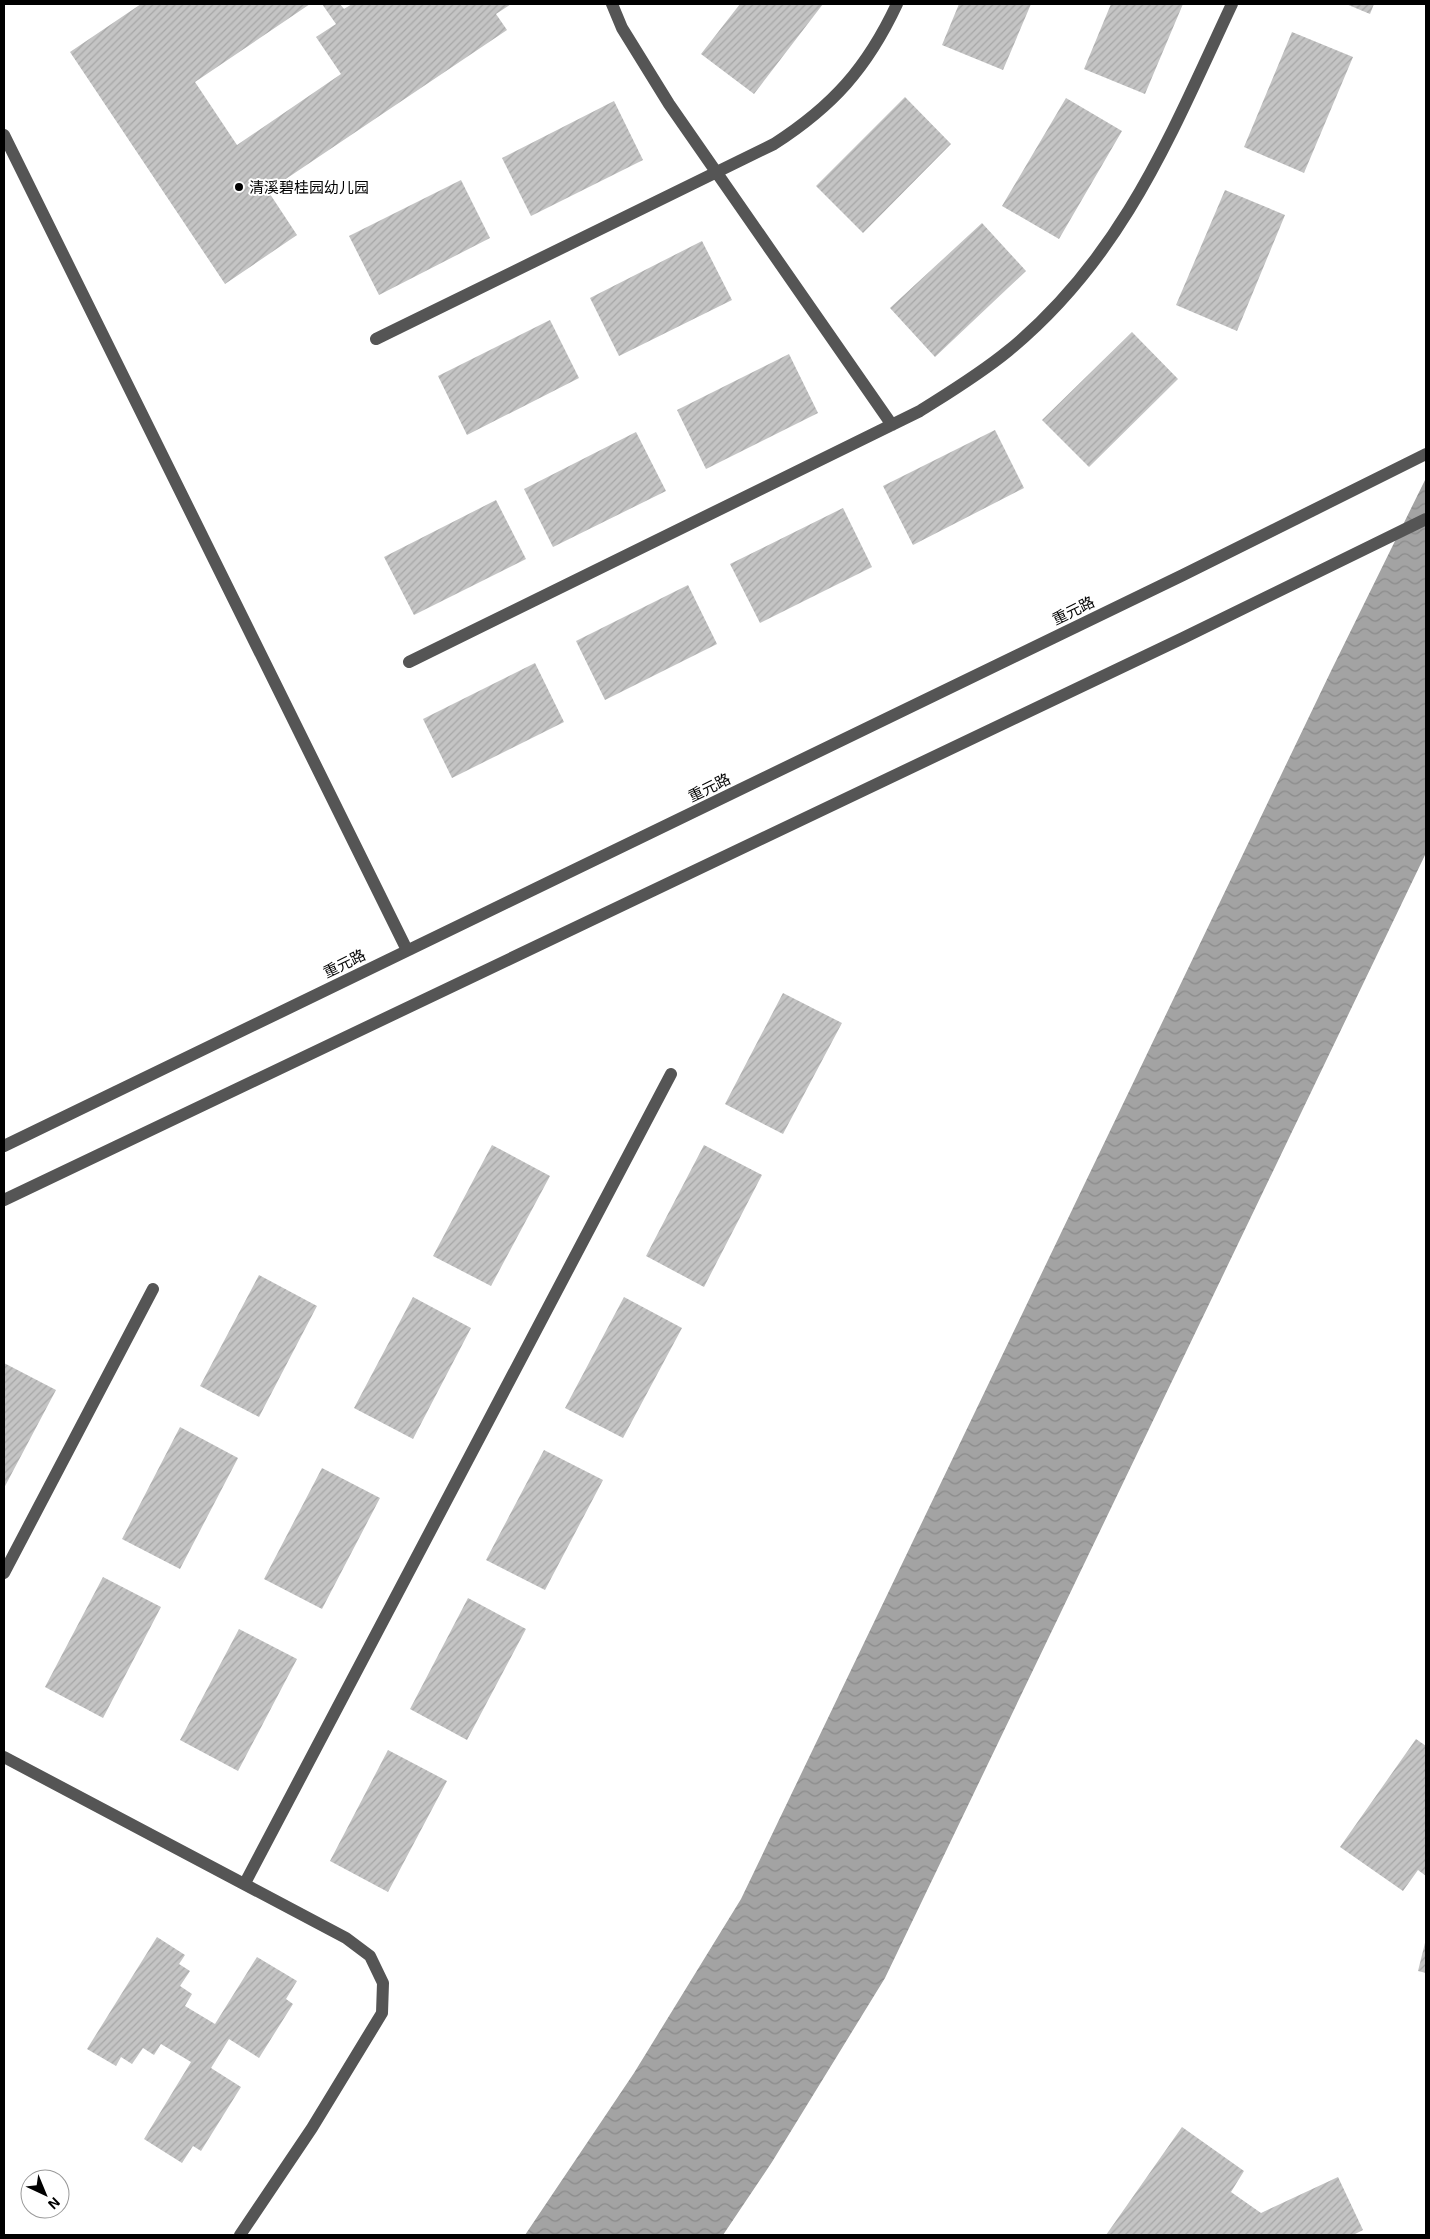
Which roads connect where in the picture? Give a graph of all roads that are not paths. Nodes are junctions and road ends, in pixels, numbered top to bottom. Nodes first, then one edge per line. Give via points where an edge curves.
1 (612, 4) edge
2 (896, 4) edge
3 (1232, 4) edge
4 (4, 136) edge
5 (716, 173) junction
6 (376, 339) dead end
7 (892, 425) junction
8 (1426, 454) edge
9 (1426, 519) edge
10 (409, 662) dead end
11 (407, 950) junction
12 (671, 1074) dead end
13 (4, 1146) edge
14 (4, 1200) edge
15 (153, 1289) dead end
16 (4, 1573) edge
17 (4, 1757) edge
18 (244, 1883) junction
19 (240, 2235) edge

1 - 5 street via 622,28
2 - 5 street via 877,43 857,73 832,100 805,124 774,144
3 - 7 street via 1144,189 1084,276 1008,351 965,383
4 - 11 street
5 - 6 street
5 - 7 street
7 - 10 street
8 - 11 street, 重元路
9 - 14 street
11 - 13 street, 重元路
12 - 18 street
15 - 16 street
17 - 18 street
18 - 19 street via 346,1938 370,1956 383,1983 382,2014 312,2128

